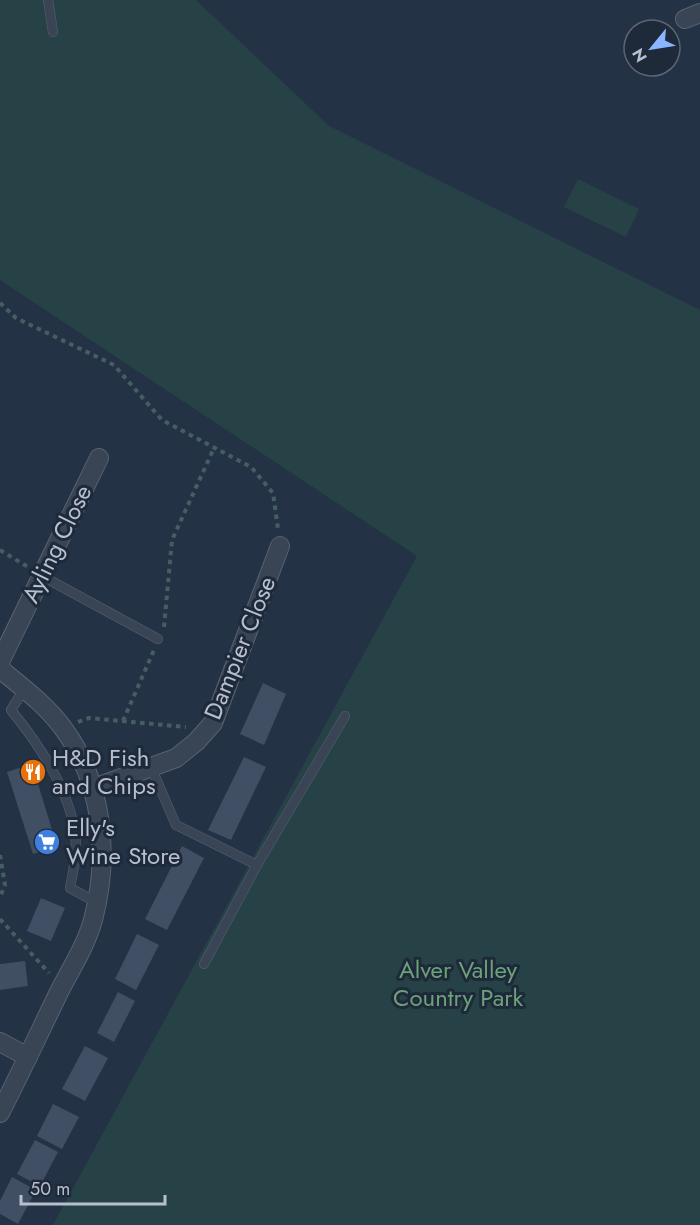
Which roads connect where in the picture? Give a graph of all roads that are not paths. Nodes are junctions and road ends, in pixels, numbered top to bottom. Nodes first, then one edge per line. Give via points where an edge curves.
1 (48, 0) edge
2 (53, 32) dead end
3 (99, 458) dead end
4 (280, 546) road end
5 (42, 576) junction
6 (158, 639) road end
7 (0, 662) edge
8 (0, 669) edge
9 (24, 689) junction
10 (345, 716) dead end
11 (151, 767) junction
12 (94, 788) junction
13 (257, 865) junction
14 (96, 902) junction
15 (204, 964) dead end
16 (0, 1042) edge
17 (28, 1057) junction
18 (0, 1113) edge

1 - 2 lane
3 - 5 street, Ayling Close
4 - 11 street, Dampier Close via 213,723 176,758
5 - 6 lane
5 - 7 street, Ayling Close
8 - 9 street
9 - 12 street via 63,727 82,757
9 - 14 lane via 11,710 50,764 68,804 76,850 70,888
10 - 13 lane
11 - 12 street, Dampier Close
11 - 13 lane via 176,825
12 - 14 street via 101,837 101,880
13 - 15 lane
14 - 17 street via 75,963
16 - 17 street
17 - 18 street

